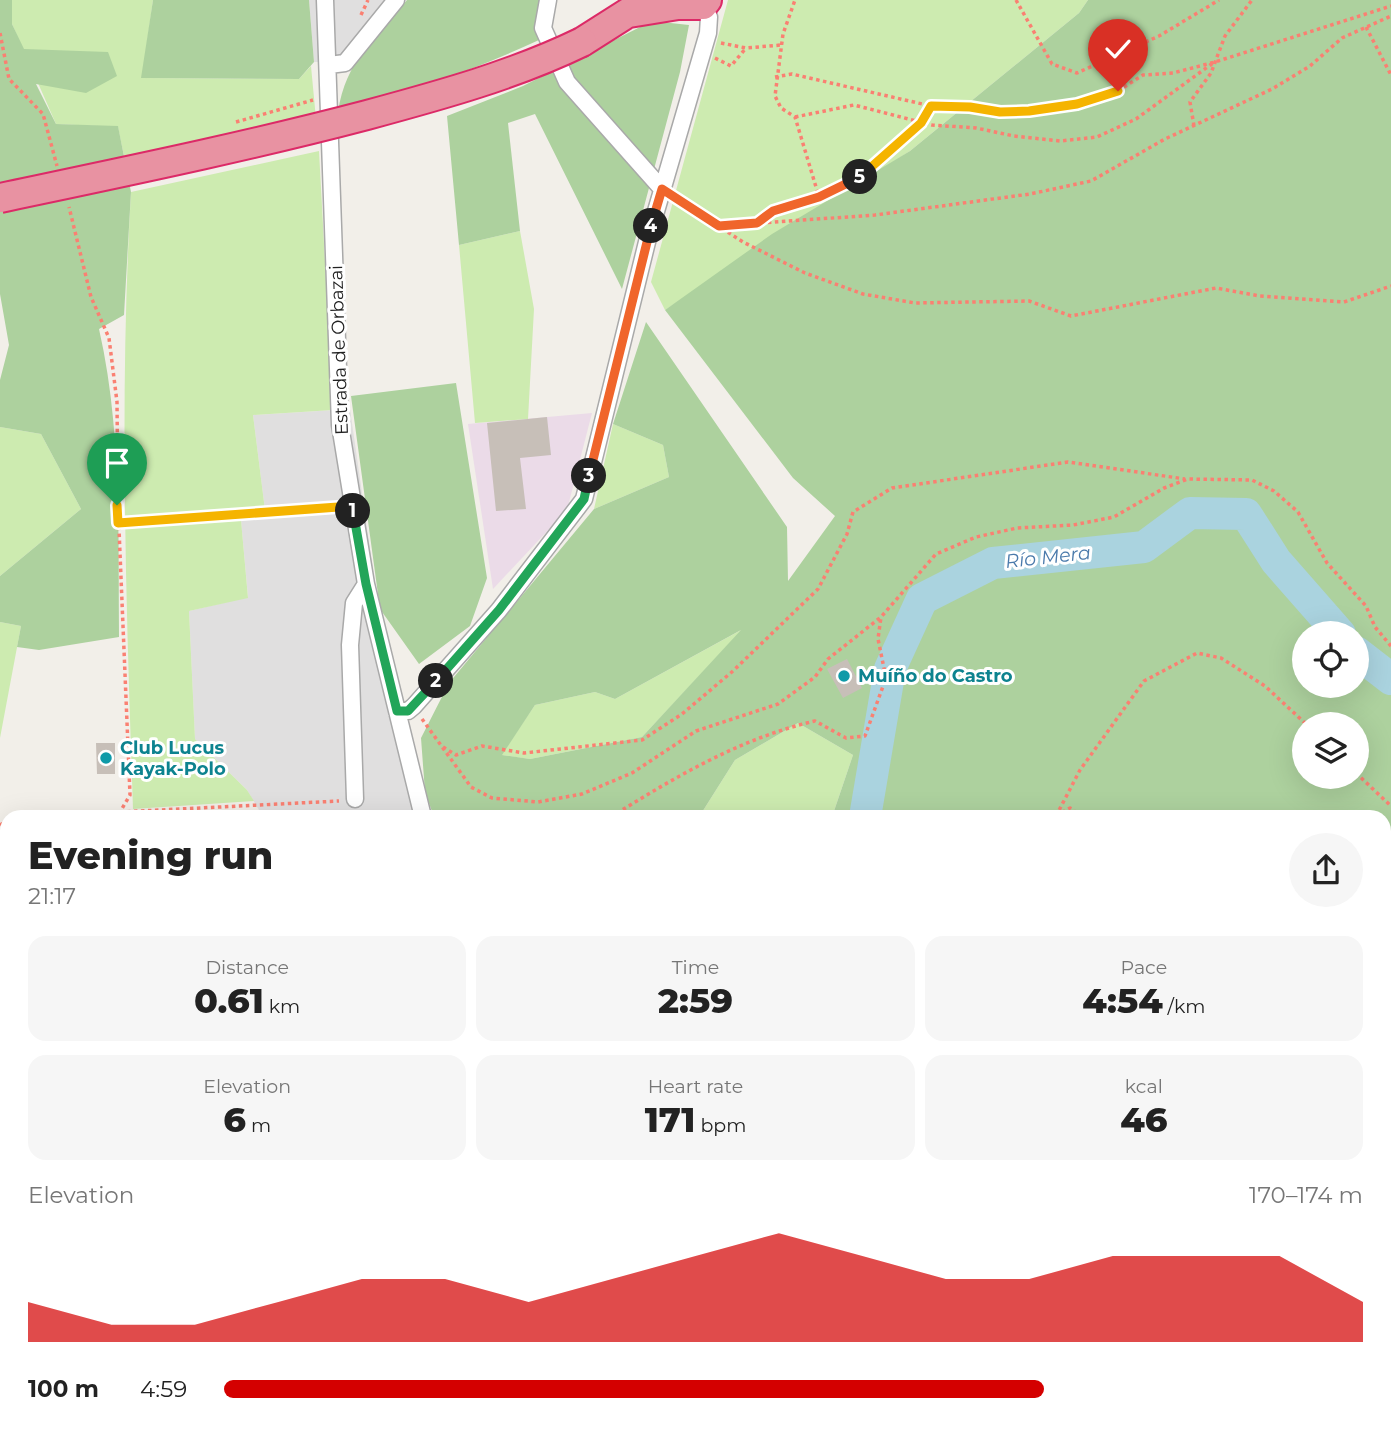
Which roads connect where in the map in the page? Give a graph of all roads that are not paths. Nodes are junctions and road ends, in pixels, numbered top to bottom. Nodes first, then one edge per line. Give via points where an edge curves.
1 (325, 0) edge
2 (396, 0) edge
3 (548, 0) edge
4 (705, 3) edge
5 (638, 6) edge
6 (329, 65) junction
7 (662, 189) junction
8 (0, 198) edge
9 (366, 584) junction
10 (397, 711) junction
11 (355, 799) dead end
12 (421, 810) edge

1 - 6 street, Estrada de Orbazai
2 - 6 street via 345,63
3 - 7 street via 542,29 567,82
4 - 5 highway
4 - 7 street via 709,17 704,53
5 - 8 highway, bridge via 582,42 481,83 262,142
6 - 9 street, Estrada de Orbazai via 340,425
7 - 10 street via 584,499 499,610 414,706
9 - 10 street, Estrada de Orbazai
9 - 11 street via 354,603 350,645
10 - 12 street, Estrada de Orbazai

